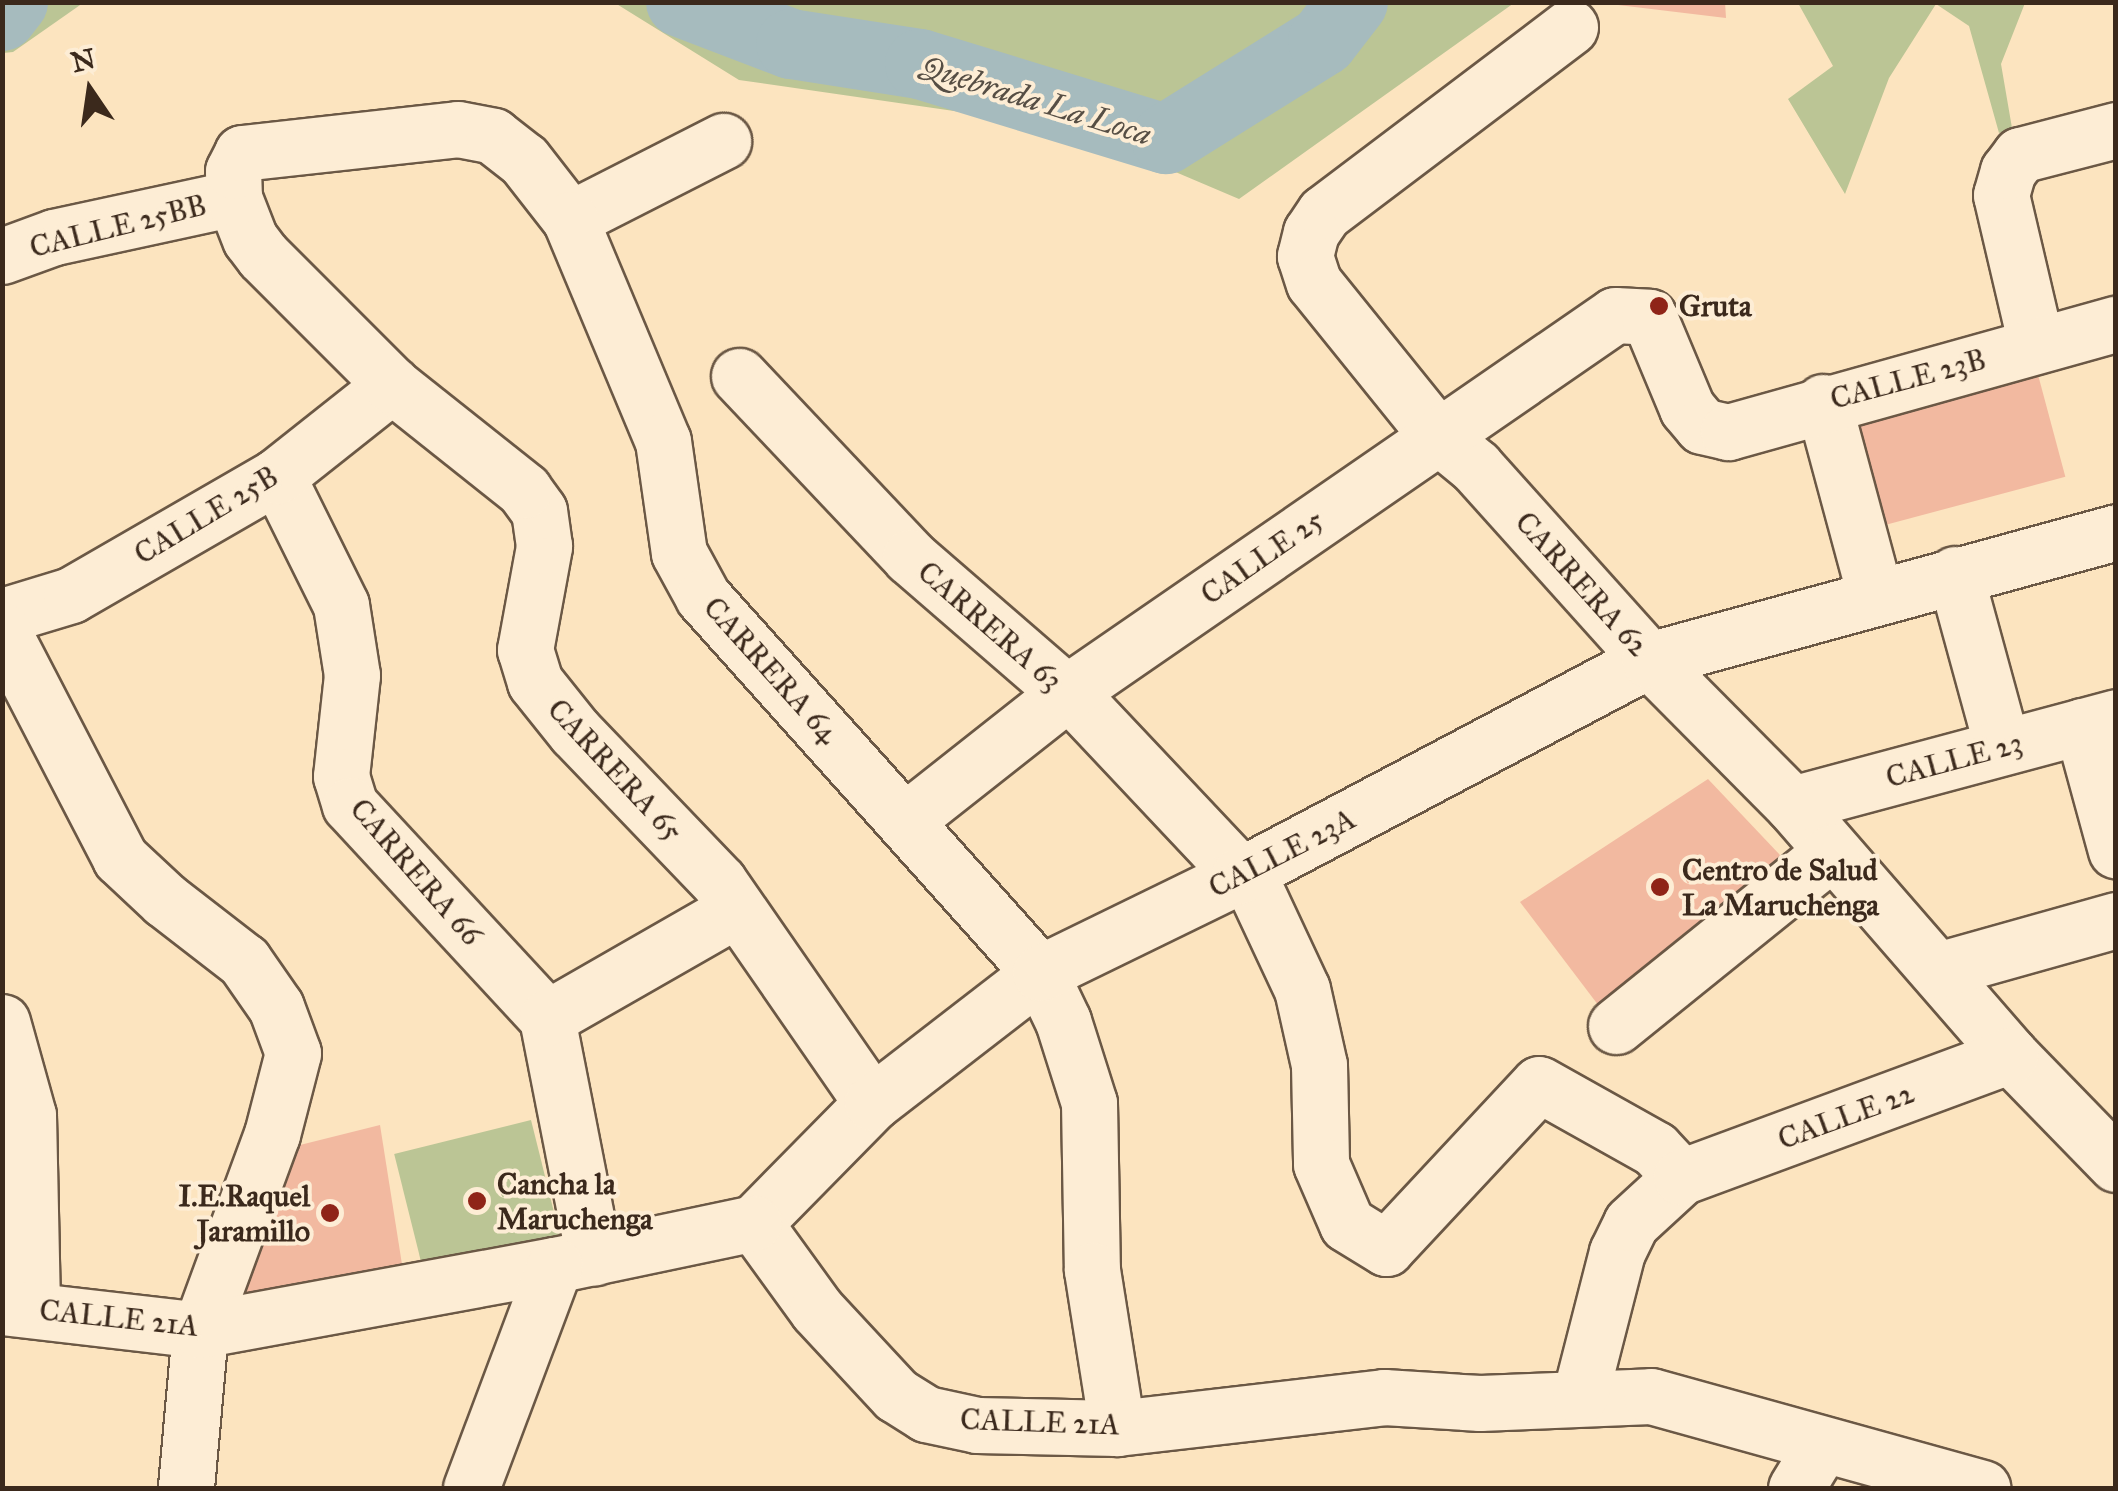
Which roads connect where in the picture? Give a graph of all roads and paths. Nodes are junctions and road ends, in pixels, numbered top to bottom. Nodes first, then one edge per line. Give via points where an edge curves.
1 (1570, 26) dead end
2 (2116, 130) edge
3 (723, 141) dead end
4 (238, 176) junction
5 (570, 219) junction
6 (2, 256) edge
7 (2116, 324) edge
8 (2036, 344) junction
9 (739, 376) dead end
10 (392, 385) junction
11 (1824, 402) junction
12 (1702, 426) joint
13 (1436, 434) junction
14 (277, 476) junction
15 (2116, 532) edge
16 (1955, 574) junction
17 (1875, 595) junction
18 (2, 616) edge
19 (2, 630) edge
20 (1649, 660) junction
21 (1068, 692) junction
22 (2099, 721) edge
23 (2002, 746) junction
24 (1792, 804) junction
25 (906, 820) junction
26 (2116, 850) edge
27 (1832, 852) junction
28 (1240, 876) junction
29 (737, 909) junction
30 (2116, 920) edge
31 (1938, 970) junction
32 (1040, 973) junction
33 (546, 1018) junction
34 (2, 1022) edge
35 (1616, 1026) dead end
36 (2010, 1055) junction
37 (872, 1103) junction
38 (15, 1114) edge
39 (2116, 1164) edge
40 (1681, 1176) junction
41 (754, 1222) junction
42 (575, 1261) junction
43 (17, 1308) edge
44 (200, 1330) junction
45 (1580, 1396) junction
46 (1118, 1428) junction
47 (1809, 1468) edge
48 (186, 1488) edge
49 (471, 1488) edge
50 (1982, 1488) edge

1 - 13 street, CARRERA 62 via 1324,213 1310,232 1305,256 1314,283
2 - 8 street via 2020,155 2008,171 2000,194
3 - 5 street
4 - 5 street, CARRERA 64 via 458,129 494,136 524,160
4 - 6 street, CALLE 25BB
4 - 10 street, CARRERA 65 via 250,239
5 - 25 street, CARRERA 64 via 663,441 679,552 702,597
7 - 8 street, CALLE 23B
8 - 11 street, CALLE 23B
9 - 21 street, CARRERA 63 via 910,557
10 - 14 street, CALLE 25B
10 - 29 street, CARRERA 65 via 524,490 540,511 544,546 525,650 535,682
11 - 12 street, CALLE 23B via 1728,432
11 - 17 street
12 - 13 street, CALLE 25 via 1687,408 1650,318 1630,313 1615,315
13 - 20 street, CARRERA 62 via 1476,468
13 - 21 street, CALLE 25
14 - 18 street, CALLE 25B via 71,595
14 - 33 street, CARRERA 66 via 341,605 352,675 342,776 350,805
15 - 16 street, CALLE 23A
16 - 17 street, CALLE 23A
16 - 23 street
17 - 20 street, CALLE 23A
19 - 44 street via 120,858 244,961 276,1007 293,1053 272,1134
20 - 24 street, CARRERA 62
20 - 28 street, CALLE 23A
21 - 25 street, CALLE 25
21 - 28 street, CARRERA 63
22 - 23 street, CALLE 23
22 - 26 street
23 - 24 street, CALLE 23
24 - 27 street, CARRERA 62
25 - 32 street, CARRERA 64
27 - 31 street, CARRERA 62
27 - 35 street
28 - 32 street, CALLE 23A
28 - 40 street, CARRERA 63 via 1256,891 1302,990 1320,1064 1321,1164 1347,1224 1386,1248 1539,1084 1655,1149
29 - 33 street
29 - 37 street, CARRERA 65
30 - 31 street
31 - 36 street, CARRERA 62
32 - 37 street, CALLE 23A
32 - 46 street, CARRERA 64 via 1089,1103 1092,1270
33 - 42 street
34 - 38 street
36 - 39 street, CARRERA 62
36 - 40 street, CALLE 22
37 - 41 street, CALLE 23A
38 - 43 street
40 - 45 street via 1631,1223 1617,1252
41 - 42 street, CALLE 21A
41 - 46 street, CALLE 21A via 842,1337 896,1394 926,1414 977,1425
42 - 44 street, CALLE 21A
42 - 49 street
43 - 44 street, CALLE 21A
44 - 48 street
45 - 46 street, CALLE 21A via 1480,1403 1384,1397
45 - 47 street, CALLE 21A via 1651,1396
47 - 50 street, CALLE 21A

